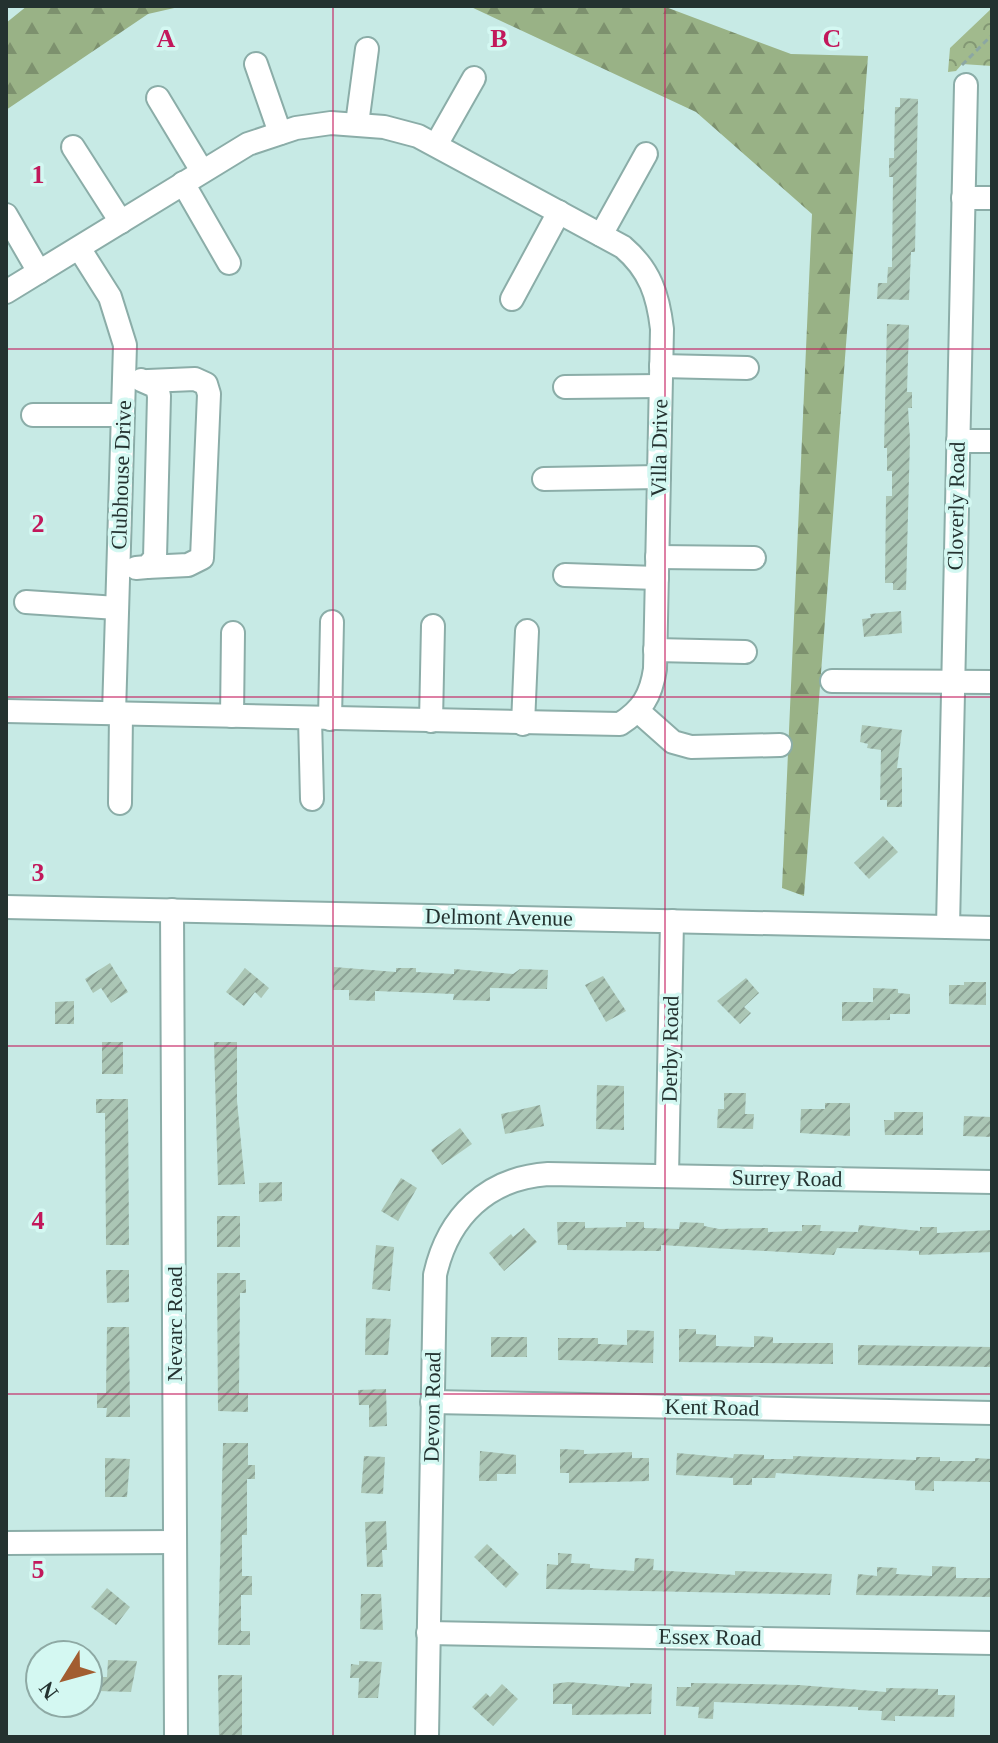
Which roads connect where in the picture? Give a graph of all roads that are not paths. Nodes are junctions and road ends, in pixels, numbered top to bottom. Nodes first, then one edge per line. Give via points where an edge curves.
1 (367, 49) dead end
2 (256, 64) dead end
3 (474, 78) dead end
4 (966, 85) road end
5 (158, 98) dead end
6 (357, 124) junction
7 (280, 133) junction
8 (436, 145) junction
9 (73, 147) dead end
10 (646, 154) dead end
11 (202, 171) junction
12 (183, 183) junction
13 (963, 198) junction
14 (992, 198) edge
15 (559, 212) junction
16 (6, 215) edge
17 (121, 222) junction
18 (601, 235) junction
19 (79, 248) junction
20 (229, 263) dead end
21 (39, 272) junction
22 (6, 292) edge
23 (512, 299) dead end
24 (747, 368) dead end
25 (661, 376) junction
26 (124, 378) junction
27 (148, 381) junction
28 (565, 387) dead end
29 (33, 415) dead end
30 (123, 415) junction
31 (958, 441) junction
32 (992, 441) edge
33 (659, 477) junction
34 (544, 479) dead end
35 (754, 558) dead end
36 (147, 567) junction
37 (657, 567) junction
38 (118, 568) junction
39 (565, 575) dead end
40 (26, 602) dead end
41 (117, 608) junction
42 (332, 622) dead end
43 (433, 626) dead end
44 (527, 631) dead end
45 (233, 633) dead end
46 (655, 650) junction
47 (745, 652) dead end
48 (832, 681) dead end
49 (952, 681) junction
50 (992, 682) edge
51 (6, 711) edge
52 (638, 711) junction
53 (118, 713) junction
54 (232, 716) junction
55 (320, 719) junction
56 (431, 721) junction
57 (523, 724) junction
58 (780, 745) dead end
59 (312, 799) dead end
60 (120, 803) dead end
61 (6, 907) edge
62 (172, 910) junction
63 (672, 921) junction
64 (948, 927) junction
65 (992, 928) edge
66 (581, 1174) joint
67 (667, 1176) junction
68 (992, 1182) edge
69 (432, 1402) junction
70 (992, 1413) edge
71 (175, 1542) junction
72 (6, 1543) edge
73 (428, 1633) junction
74 (992, 1643) edge
75 (176, 1737) edge
76 (427, 1737) edge

1 - 6 street
2 - 7 street
3 - 8 street
4 - 13 street, Cloverly Road
5 - 11 street
6 - 7 street, Villa Drive via 331,123
6 - 8 street, Villa Drive via 418,136
7 - 11 street, Villa Drive via 248,144
8 - 15 street, Villa Drive
9 - 17 street
10 - 18 street
11 - 12 street, Villa Drive
12 - 17 street, Villa Drive
12 - 20 street
13 - 14 street
13 - 31 street, Cloverly Road
15 - 18 street, Villa Drive
15 - 23 street
16 - 21 street
17 - 19 street, Villa Drive
18 - 25 street, Villa Drive via 637,258 652,282 662,329
19 - 21 street, Villa Drive
19 - 26 street, Clubhouse Drive via 119,316
21 - 22 street, Villa Drive
24 - 25 street
25 - 28 street
25 - 33 street, Villa Drive
26 - 27 street
26 - 30 street, Clubhouse Drive
27 - 36 street via 159,396 155,558
27 - 36 street via 195,379 206,384 209,394 202,558 188,565
29 - 30 street
30 - 38 street, Clubhouse Drive
31 - 32 street
31 - 49 street, Cloverly Road
33 - 34 street
33 - 37 street, Villa Drive
35 - 37 street
36 - 38 street
37 - 39 street
37 - 46 street, Villa Drive
38 - 41 street, Clubhouse Drive
40 - 41 street
41 - 53 street, Clubhouse Drive
42 - 55 street
43 - 56 street
44 - 57 street
45 - 54 street
46 - 47 street
46 - 52 street, Villa Drive via 652,690
48 - 49 street
49 - 50 street
49 - 64 street, Cloverly Road
51 - 53 street
52 - 57 street via 620,724
52 - 58 street via 673,742 691,747
53 - 54 street
53 - 60 street, Clubhouse Drive
54 - 55 street
55 - 56 street
55 - 59 street
56 - 57 street
61 - 62 street, Delmont Avenue
62 - 63 street, Delmont Avenue
62 - 71 street, Nevarc Road
63 - 64 street, Delmont Avenue
63 - 67 street, Derby Road
64 - 65 street, Delmont Avenue
66 - 67 street, Surrey Road
66 - 69 street, Devon Road via 511,1180 475,1201 450,1231 435,1275
67 - 68 street, Surrey Road
69 - 70 street, Kent Road
69 - 73 street, Devon Road
71 - 72 street
71 - 75 street, Nevarc Road
73 - 74 street, Essex Road
73 - 76 street, Devon Road

